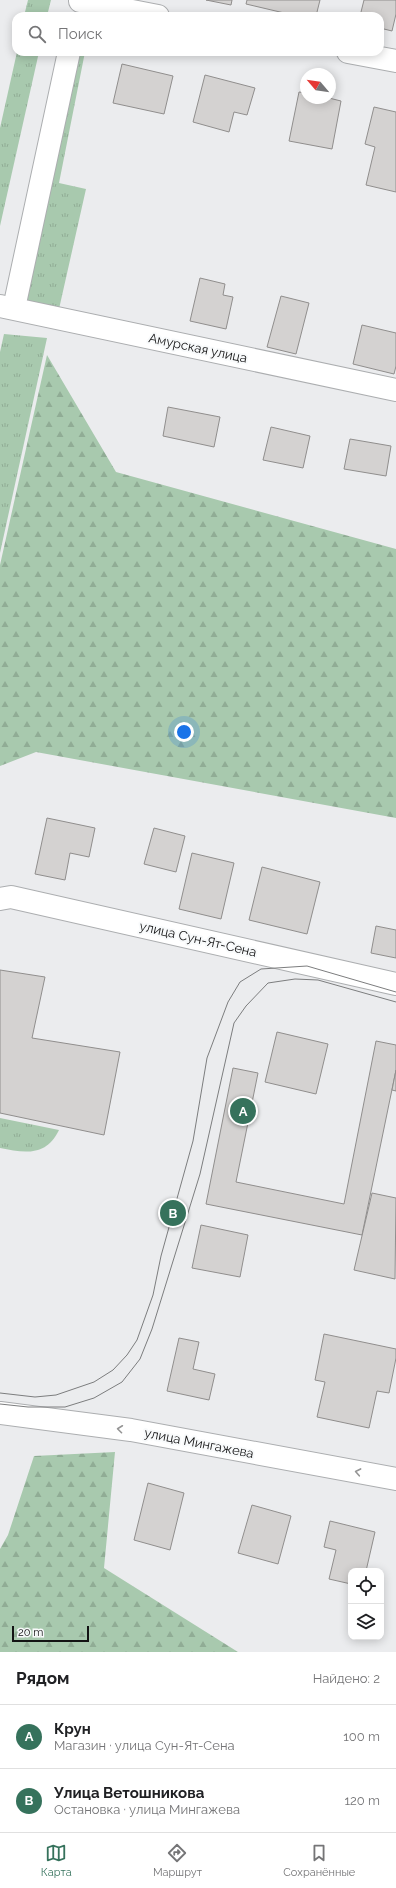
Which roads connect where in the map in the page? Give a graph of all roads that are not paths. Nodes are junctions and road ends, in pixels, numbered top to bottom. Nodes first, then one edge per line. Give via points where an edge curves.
1 (79, 6) edge
2 (126, 12) edge
3 (68, 56) edge
4 (369, 56) edge
5 (396, 61) edge
6 (7, 307) edge
7 (396, 390) edge
8 (0, 899) edge
9 (396, 984) edge
10 (0, 1413) edge
11 (396, 1479) edge

1 - 2 street
3 - 6 street
4 - 5 street
6 - 7 street, Амурская улица
8 - 9 street, улица Сун-Ят-Сена via 11,897
11 -> 10 street, улица Мингажева via 131,1430

